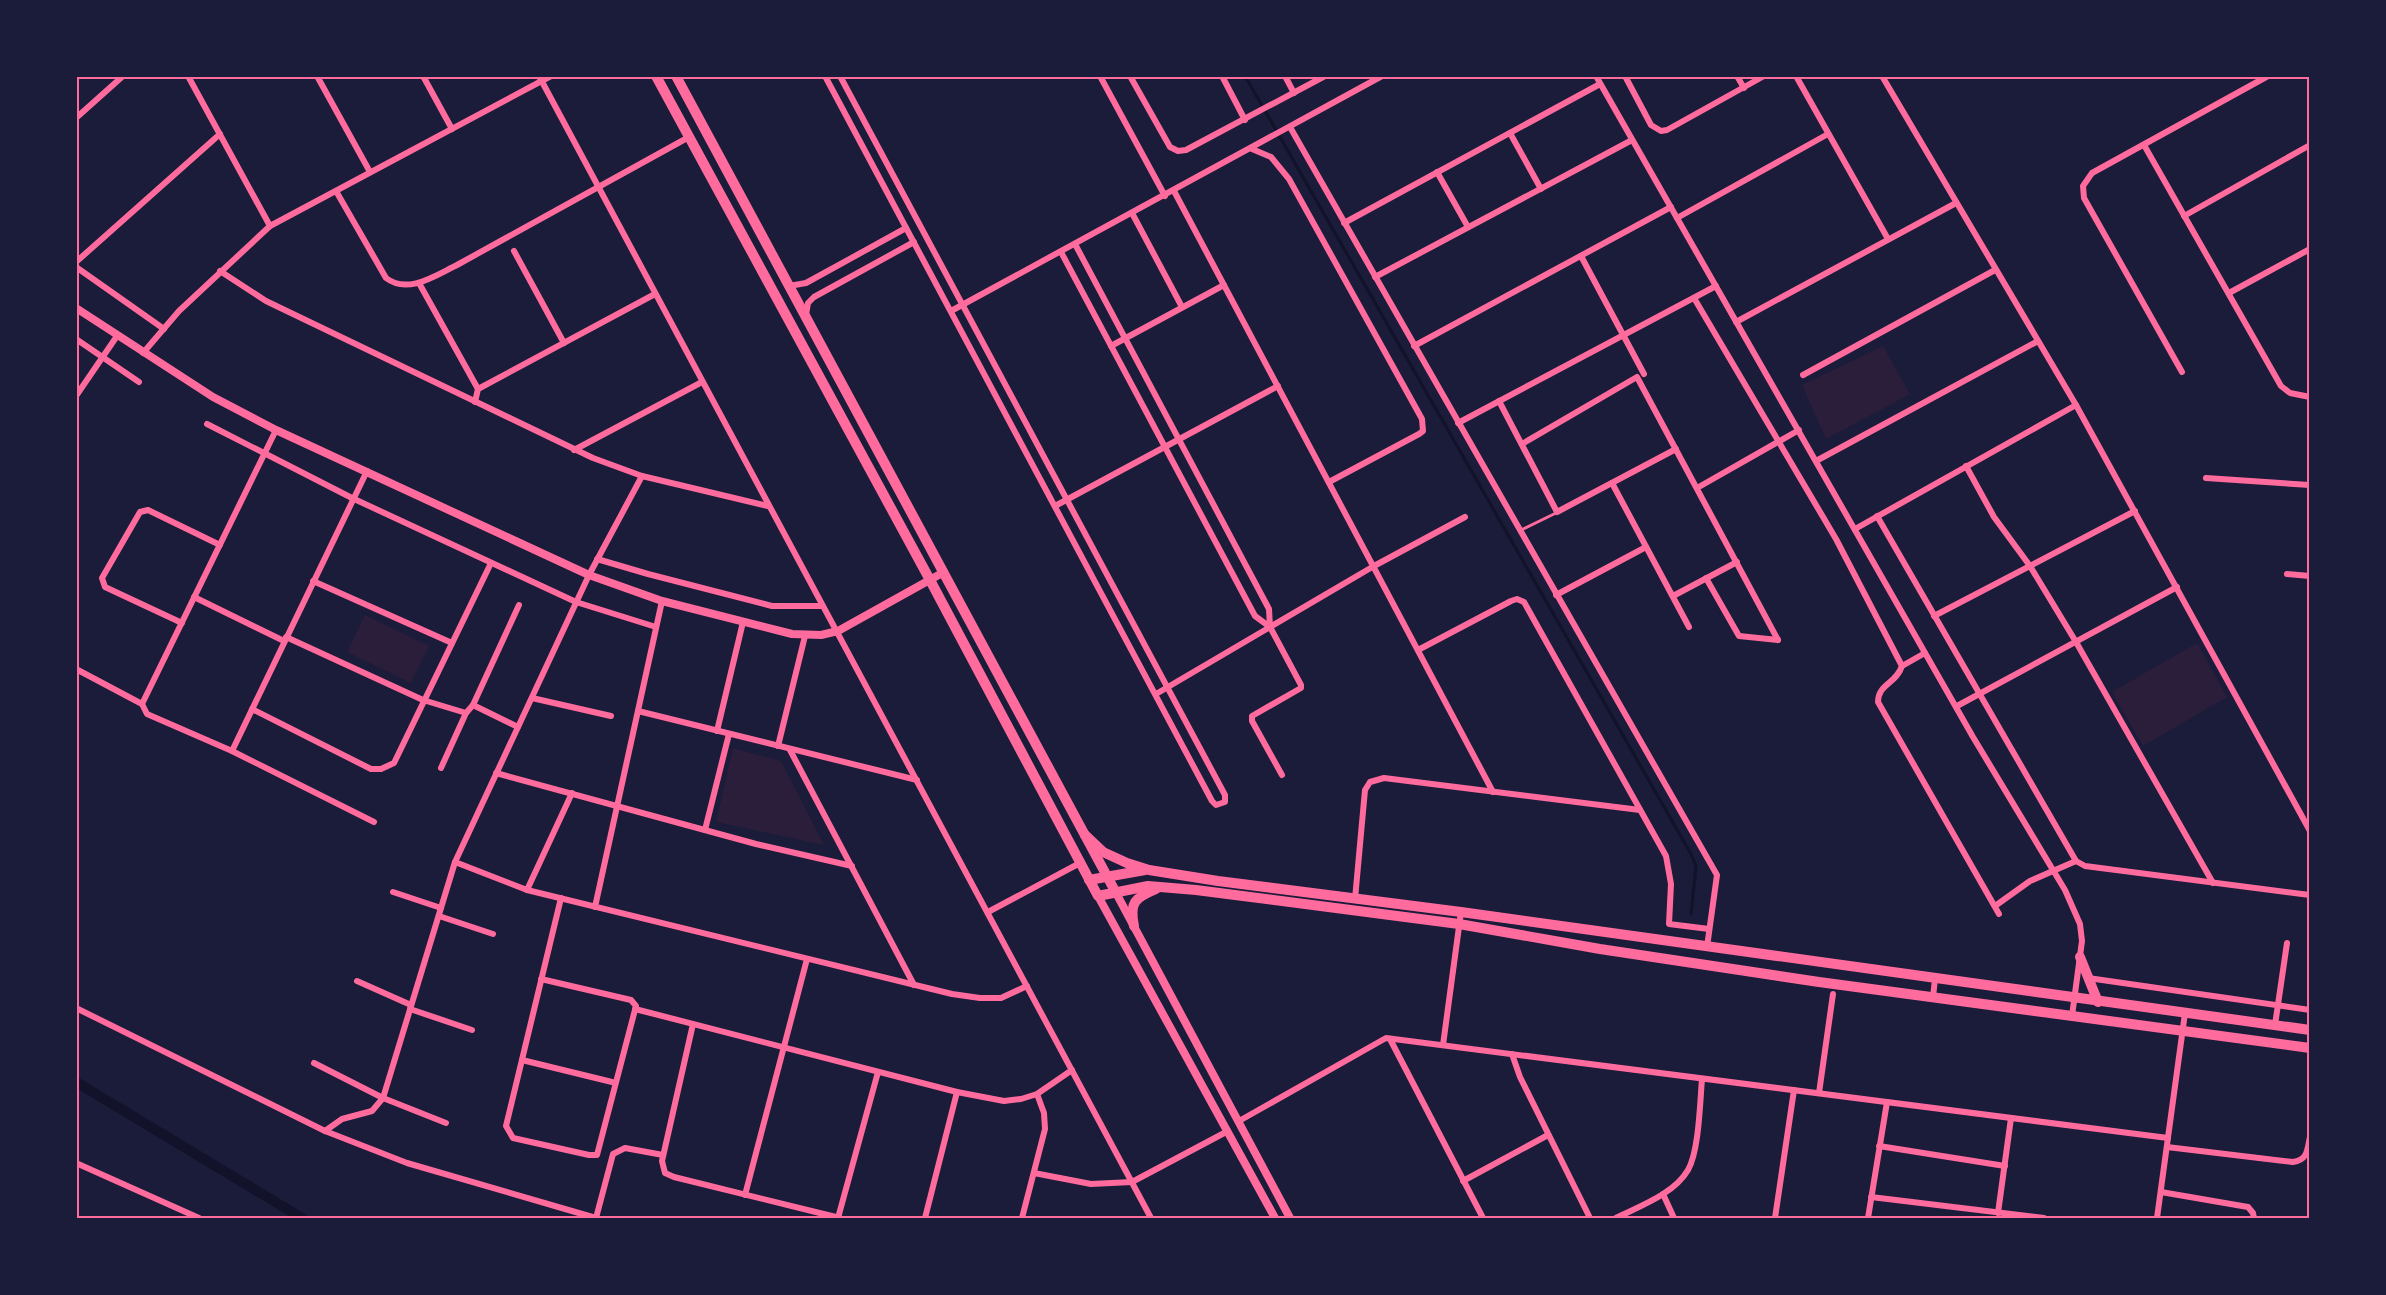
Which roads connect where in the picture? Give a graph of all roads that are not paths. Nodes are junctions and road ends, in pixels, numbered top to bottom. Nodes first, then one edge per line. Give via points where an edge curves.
1 (123, 76) edge
2 (188, 76) edge
3 (317, 76) edge
4 (423, 76) edge
5 (551, 76) edge
6 (656, 76) edge
7 (676, 76) edge
8 (825, 76) edge
9 (840, 76) edge
10 (1100, 76) edge
11 (1130, 76) edge
12 (1222, 76) edge
13 (1285, 76) edge
14 (1325, 76) edge
15 (1382, 76) edge
16 (1596, 76) edge
17 (1625, 76) edge
18 (1737, 76) edge
19 (1764, 76) edge
20 (1796, 76) edge
21 (1882, 76) edge
22 (2268, 76) edge
23 (540, 79) edge
24 (1600, 84) junction
25 (1744, 88) junction
26 (1294, 93) junction
27 (76, 118) edge
28 (1245, 120) junction
29 (1290, 127) junction
30 (452, 129) junction
31 (1510, 133) junction
32 (220, 134) junction
33 (1828, 134) junction
34 (689, 136) junction
35 (1632, 140) junction
36 (2144, 145) junction
37 (2310, 145) edge
38 (1251, 149) junction
39 (370, 172) junction
40 (1437, 172) junction
41 (598, 188) junction
42 (1541, 189) junction
43 (336, 191) junction
44 (1174, 191) junction
45 (1165, 196) junction
46 (1956, 203) junction
47 (1671, 207) junction
48 (1132, 213) junction
49 (2184, 216) junction
50 (1677, 218) junction
51 (1344, 223) junction
52 (270, 226) junction
53 (1468, 227) junction
54 (906, 228) junction
55 (1888, 239) junction
56 (914, 242) junction
57 (1075, 244) junction
58 (2310, 249) edge
59 (514, 251) dead end
60 (1061, 252) junction
61 (1581, 256) junction
62 (76, 262) edge
63 (76, 267) edge
64 (220, 270) junction
65 (1995, 270) junction
66 (1375, 277) junction
67 (419, 283) junction
68 (1224, 285) junction
69 (789, 286) junction
70 (1716, 286) junction
71 (2229, 293) junction
72 (655, 294) junction
73 (1694, 298) junction
74 (962, 306) junction
75 (1182, 307) junction
76 (76, 308) edge
77 (951, 311) junction
78 (806, 316) junction
79 (1736, 322) junction
80 (164, 329) junction
81 (1624, 334) junction
82 (117, 336) junction
83 (1125, 338) junction
84 (76, 339) edge
85 (2038, 341) junction
86 (564, 344) junction
87 (1111, 346) junction
88 (1414, 346) junction
89 (143, 353) junction
90 (103, 357) junction
91 (2182, 372) dead end
92 (1644, 374) dead end
93 (1803, 375) dead end
94 (139, 382) dead end
95 (702, 382) junction
96 (1278, 386) junction
97 (478, 389) junction
98 (76, 396) edge
99 (2310, 397) edge
100 (1499, 401) junction
101 (475, 402) junction
102 (2076, 405) junction
103 (1458, 423) junction
104 (207, 424) dead end
105 (276, 430) junction
106 (1799, 430) junction
107 (1179, 439) junction
108 (1779, 442) junction
109 (1522, 444) junction
110 (1165, 447) junction
111 (1676, 449) junction
112 (574, 450) junction
113 (266, 454) junction
114 (1816, 461) junction
115 (1966, 466) junction
116 (367, 471) junction
117 (642, 476) junction
118 (2206, 478) dead end
119 (1329, 482) junction
120 (1612, 483) junction
121 (2310, 485) edge
122 (1697, 488) junction
123 (352, 498) junction
124 (1066, 500) junction
125 (768, 506) junction
126 (1055, 506) junction
127 (2135, 511) junction
128 (1557, 512) junction
129 (1876, 516) junction
130 (1466, 517) dead end
131 (1855, 529) junction
132 (1520, 531) junction
133 (220, 545) junction
134 (1646, 547) junction
135 (597, 559) junction
136 (1737, 562) junction
137 (491, 563) junction
138 (1374, 566) junction
139 (2031, 566) junction
140 (944, 572) junction
141 (2287, 574) dead end
142 (589, 575) junction
143 (2310, 576) edge
144 (1706, 578) junction
145 (930, 580) junction
146 (313, 581) junction
147 (2177, 587) junction
148 (1556, 595) junction
149 (1673, 596) junction
150 (194, 597) junction
151 (662, 601) junction
152 (576, 602) junction
153 (519, 605) dead end
154 (822, 606) junction
155 (1934, 616) junction
156 (743, 622) junction
157 (182, 623) junction
158 (656, 627) junction
159 (1270, 627) junction
160 (1689, 627) dead end
161 (838, 632) junction
162 (805, 636) junction
163 (285, 639) junction
164 (2076, 642) junction
165 (452, 643) junction
166 (1418, 650) junction
167 (1925, 653) junction
168 (1902, 666) junction
169 (76, 669) edge
170 (1167, 688) junction
171 (1156, 694) junction
172 (1979, 694) junction
173 (532, 698) junction
174 (423, 700) junction
175 (142, 704) junction
176 (473, 705) junction
177 (1957, 706) junction
178 (252, 709) junction
179 (638, 711) junction
180 (466, 713) junction
181 (610, 716) dead end
182 (518, 728) junction
183 (717, 731) junction
184 (729, 734) junction
185 (778, 746) junction
186 (790, 750) junction
187 (232, 751) junction
188 (441, 768) dead end
189 (496, 773) junction
190 (1282, 775) dead end
191 (917, 780) junction
192 (1493, 792) junction
193 (572, 793) junction
194 (618, 806) junction
195 (1640, 810) junction
196 (374, 822) dead end
197 (705, 830) junction
198 (2310, 831) edge
199 (1085, 835) junction
200 (2076, 861) junction
201 (455, 862) junction
202 (1080, 863) junction
203 (852, 866) junction
204 (2053, 869) junction
205 (1149, 870) junction
206 (1107, 876) junction
207 (1089, 880) junction
208 (2212, 883) junction
209 (1162, 886) junction
210 (527, 891) junction
211 (1115, 891) junction
212 (393, 892) dead end
213 (2310, 895) edge
214 (1098, 896) junction
215 (561, 898) junction
216 (1355, 899) junction
217 (1995, 906) junction
218 (596, 907) junction
219 (441, 908) junction
220 (988, 912) junction
221 (1461, 912) junction
222 (1999, 914) dead end
223 (439, 916) junction
224 (1459, 924) junction
225 (1134, 926) junction
226 (1709, 928) junction
227 (493, 934) dead end
228 (2287, 943) dead end
229 (1707, 947) junction
230 (2080, 957) junction
231 (807, 959) junction
232 (2088, 978) junction
233 (542, 979) junction
234 (1935, 979) junction
235 (357, 981) dead end
236 (914, 985) junction
237 (1027, 986) junction
238 (1833, 994) dead end
239 (1933, 997) junction
240 (2074, 998) junction
241 (2098, 1002) junction
242 (2278, 1006) junction
243 (411, 1007) junction
244 (76, 1008) edge
245 (636, 1009) junction
246 (2310, 1010) edge
247 (2185, 1013) junction
248 (2072, 1016) junction
249 (693, 1024) junction
250 (2275, 1026) junction
251 (472, 1030) dead end
252 (2310, 1030) edge
253 (2182, 1032) junction
254 (1390, 1038) junction
255 (1443, 1045) junction
256 (784, 1047) junction
257 (2310, 1048) edge
258 (1512, 1054) junction
259 (522, 1060) junction
260 (314, 1063) dead end
261 (1072, 1070) junction
262 (878, 1072) junction
263 (1702, 1079) junction
264 (612, 1082) dead end
265 (1794, 1090) junction
266 (957, 1092) junction
267 (1819, 1093) junction
268 (1037, 1094) junction
269 (383, 1098) junction
270 (1887, 1102) junction
271 (2011, 1118) junction
272 (1239, 1121) junction
273 (446, 1123) dead end
274 (325, 1131) junction
275 (1228, 1131) junction
276 (1548, 1135) junction
277 (2310, 1137) edge
278 (2168, 1138) junction
279 (1880, 1146) junction
280 (2167, 1147) junction
281 (663, 1155) junction
282 (76, 1163) edge
283 (2005, 1166) junction
284 (1034, 1173) junction
285 (1463, 1181) junction
286 (1132, 1182) junction
287 (2161, 1192) junction
288 (1663, 1194) junction
289 (745, 1195) junction
290 (1871, 1197) junction
291 (1962, 1208) junction
292 (1998, 1213) junction
293 (199, 1218) edge
294 (596, 1218) edge
295 (839, 1218) edge
296 (925, 1218) edge
297 (1022, 1218) edge
298 (1151, 1218) edge
299 (1275, 1218) edge
300 (1290, 1218) edge
301 (1483, 1218) edge
302 (1590, 1218) edge
303 (1616, 1218) edge
304 (1674, 1218) edge
305 (1775, 1218) edge
306 (1868, 1218) edge
307 (1961, 1218) edge
308 (2044, 1218) edge
309 (2157, 1218) edge
310 (2254, 1218) edge

1 - 27 street
2 - 32 street
3 - 39 street
4 - 30 street
5 - 23 street
6 - 34 highway
7 - 69 highway
8 - 54 street
9 - 74 street
10 - 45 street
11 - 28 street via 1170,147 1178,151
12 - 28 street
13 - 26 street
14 - 26 street
15 - 29 street
16 - 24 street
17 - 25 street via 1658,130 1667,130
18 - 25 street
19 - 25 street
20 - 33 street
21 - 46 street
22 - 36 street
23 - 30 street
23 - 41 street
24 - 31 street
24 - 35 street
26 - 28 street
29 - 38 street
29 - 51 street
30 - 39 street
31 - 40 street
31 - 42 street
32 - 52 street
32 - 62 street
33 - 50 street
33 - 55 street
34 - 41 street
34 - 145 highway
35 - 42 street
35 - 47 street
36 - 49 street
36 - 91 street via 2092,173 2087,178 2084,198
37 - 49 street
38 - 44 street
38 - 119 street via 1271,157 1289,180 1422,419 1423,431 1419,434
39 - 43 street
40 - 51 street
40 - 53 street
41 - 67 street
41 - 72 street
42 - 53 street
43 - 52 street
43 - 67 street via 387,278 403,285
44 - 45 street
44 - 68 street
45 - 48 street
46 - 55 street
46 - 65 street
47 - 50 street
47 - 61 street
48 - 57 street
48 - 75 street
49 - 71 street
50 - 70 street
51 - 66 street
52 - 64 street
53 - 66 street
54 - 56 street
54 - 69 street via 806,283
55 - 79 street
56 - 77 street
56 - 78 street via 814,297 808,303
57 - 60 street
57 - 83 street
58 - 71 street
59 - 86 street
60 - 74 street
60 - 87 street
61 - 81 street
61 - 88 street
63 - 80 street
64 - 80 street
64 - 101 street via 266,301
65 - 85 street
65 - 93 street
66 - 88 street
67 - 97 street
68 - 75 street
68 - 96 street
69 - 78 highway
70 - 73 street
70 - 79 street
71 - 99 street via 2285,390
72 - 86 street
72 - 95 street
73 - 81 street
73 - 108 street
74 - 77 street
74 - 124 street
75 - 83 street
76 - 82 street
77 - 126 street
78 - 140 highway
79 - 106 street
80 - 89 street
81 - 92 street
81 - 100 street
82 - 89 street
82 - 90 street
83 - 87 street
83 - 107 street
84 - 90 street
85 - 102 street
85 - 114 street
86 - 97 street
87 - 110 street
88 - 103 street
89 - 105 street via 213,397
90 - 94 street
90 - 98 street
95 - 112 street
95 - 125 street
96 - 107 street
96 - 119 street
97 - 101 street
100 - 103 street
100 - 109 street
101 - 112 street
102 - 115 street
102 - 127 street
103 - 132 street
104 - 113 street
105 - 113 street
105 - 116 street
106 - 108 street
106 - 114 street
107 - 110 street
107 - 159 street via 1269,609
108 - 122 street
108 - 168 street via 1836,538
109 - 111 street via 1637,377
109 - 128 street
110 - 124 street
110 - 159 street via 1255,616
111 - 120 street
111 - 122 street
112 - 117 street
113 - 123 street
113 - 133 street
114 - 131 street
115 - 129 street
115 - 139 street via 1994,517
116 - 123 street
116 - 142 street
117 - 125 street
117 - 135 street
118 - 121 street
119 - 138 street
120 - 128 street
120 - 134 street
122 - 136 street
123 - 137 street
123 - 146 street
124 - 126 street
124 - 170 street
125 - 154 street
126 - 171 street
127 - 139 street
127 - 147 street
128 - 132 lane
129 - 131 street
129 - 155 street
130 - 138 street
131 - 167 street
132 - 148 street
133 - 150 street
133 - 157 street via 143,510 102,578 105,587
134 - 148 street
134 - 149 street
135 - 142 street
135 - 154 street via 772,606
136 - 144 street
136 - 144 street via 1778,640 1739,636
137 - 152 street
137 - 165 street
138 - 159 street
138 - 166 street
139 - 155 street
139 - 164 street
140 - 145 street
140 - 199 highway
141 - 143 street
142 - 151 street
142 - 152 street
144 - 149 street
145 - 161 street
145 - 202 highway
146 - 163 street
146 - 165 street
147 - 164 street
147 - 198 street
148 - 226 street via 1717,875
149 - 160 street
150 - 157 street
150 - 163 street
151 - 156 street
151 - 158 street
152 - 158 street
152 - 173 street
153 - 176 street
154 - 161 street
155 - 172 street
156 - 162 street
156 - 183 street
157 - 175 street
158 - 179 street
159 - 170 street
159 - 190 street via 1301,688 1252,716
161 - 162 street
161 - 191 street
162 - 185 street
163 - 174 street
163 - 178 street
164 - 172 street
164 - 208 street
165 - 174 street
166 - 192 street
166 - 195 street via 1517,598 1524,602
167 - 168 street
167 - 177 street
168 - 217 street via 1899,676 1882,689 1878,702
169 - 175 street
170 - 171 street
170 - 171 street via 1225,795 1225,802 1220,805 1212,801
172 - 177 street
172 - 200 street
173 - 181 street
173 - 182 street
174 - 178 street via 394,763 381,769 371,769
174 - 180 street
175 - 187 street via 147,714
176 - 180 street
176 - 182 street
177 - 204 street
178 - 187 street
179 - 183 street
179 - 194 street
180 - 188 street
182 - 189 street
183 - 184 street
184 - 185 street
184 - 197 street
185 - 186 street
186 - 191 street
186 - 203 street
187 - 196 street
189 - 193 street
189 - 201 street
191 - 220 street
192 - 195 street
192 - 216 street via 1384,778 1370,782 1365,789
193 - 194 street
193 - 210 street
194 - 197 street
194 - 218 street
195 - 226 street via 1666,856 1671,884 1669,924
197 - 203 street
199 - 205 highway via 1115,859
199 - 206 highway
200 - 204 street
200 - 208 street via 2085,866
201 - 210 street
201 - 219 street
202 - 207 highway
202 - 220 street
203 - 236 street
204 - 217 street
204 - 230 street via 2080,924
205 - 206 highway
205 - 216 highway
206 - 207 highway
206 - 211 highway
207 - 214 highway
208 - 213 street
209 - 211 highway
209 - 224 highway
209 - 225 highway via 1134,902
210 - 215 street
211 - 214 highway
211 - 225 main road
212 - 219 street
214 - 275 main road
215 - 218 street
215 - 233 street
216 - 221 highway
217 - 222 street
218 - 231 street
219 - 223 street
220 - 237 street
221 - 224 street
221 - 229 highway
223 - 227 street
223 - 243 street
224 - 239 highway via 1611,951
224 - 255 street
225 - 272 main road
226 - 229 street
228 - 242 street
229 - 234 highway
230 - 232 highway
230 - 240 street
231 - 236 street
231 - 256 street
232 - 241 highway
232 - 242 street
233 - 245 street via 631,1000
233 - 259 street
234 - 239 street
234 - 240 highway
235 - 243 street
236 - 237 street via 988,999
237 - 261 street
238 - 267 street
239 - 248 highway
240 - 241 highway
240 - 248 street
241 - 247 highway
242 - 246 street
242 - 250 street
243 - 251 street
243 - 269 street
244 - 274 street
245 - 249 street
245 - 259 street via 597,1155 513,1138 507,1131
247 - 250 highway
247 - 253 street
248 - 253 highway
249 - 256 street
249 - 281 street
250 - 252 highway
253 - 257 highway
253 - 278 street
254 - 255 street
254 - 272 street
254 - 285 street
255 - 258 street
256 - 262 street
256 - 289 street
258 - 263 street
258 - 276 street
259 - 264 street
260 - 269 street
261 - 268 street
261 - 286 street
262 - 266 street
262 - 295 street
263 - 265 street
263 - 288 street via 1691,1164
265 - 267 street
265 - 305 street
266 - 268 street via 1004,1101
266 - 296 street
267 - 270 street
268 - 284 street via 1045,1129
269 - 273 street
269 - 274 street via 372,1111 342,1119
270 - 271 street
270 - 279 street
271 - 278 street
271 - 283 street
272 - 300 main road
274 - 294 street via 407,1163
275 - 286 street
275 - 299 main road
276 - 285 street
276 - 302 street
277 - 280 street via 2306,1156 2294,1162
278 - 280 street
279 - 283 street
279 - 290 street
280 - 287 street
281 - 289 street via 665,1173
281 - 294 street via 625,1148 613,1154
282 - 293 street
283 - 292 street
284 - 286 street via 1091,1184
284 - 297 street
285 - 301 street
286 - 298 street
287 - 309 street
287 - 310 street via 2248,1207
288 - 303 street
288 - 304 street
289 - 295 street
290 - 291 street
290 - 306 street
291 - 292 street
291 - 307 street
292 - 308 street

